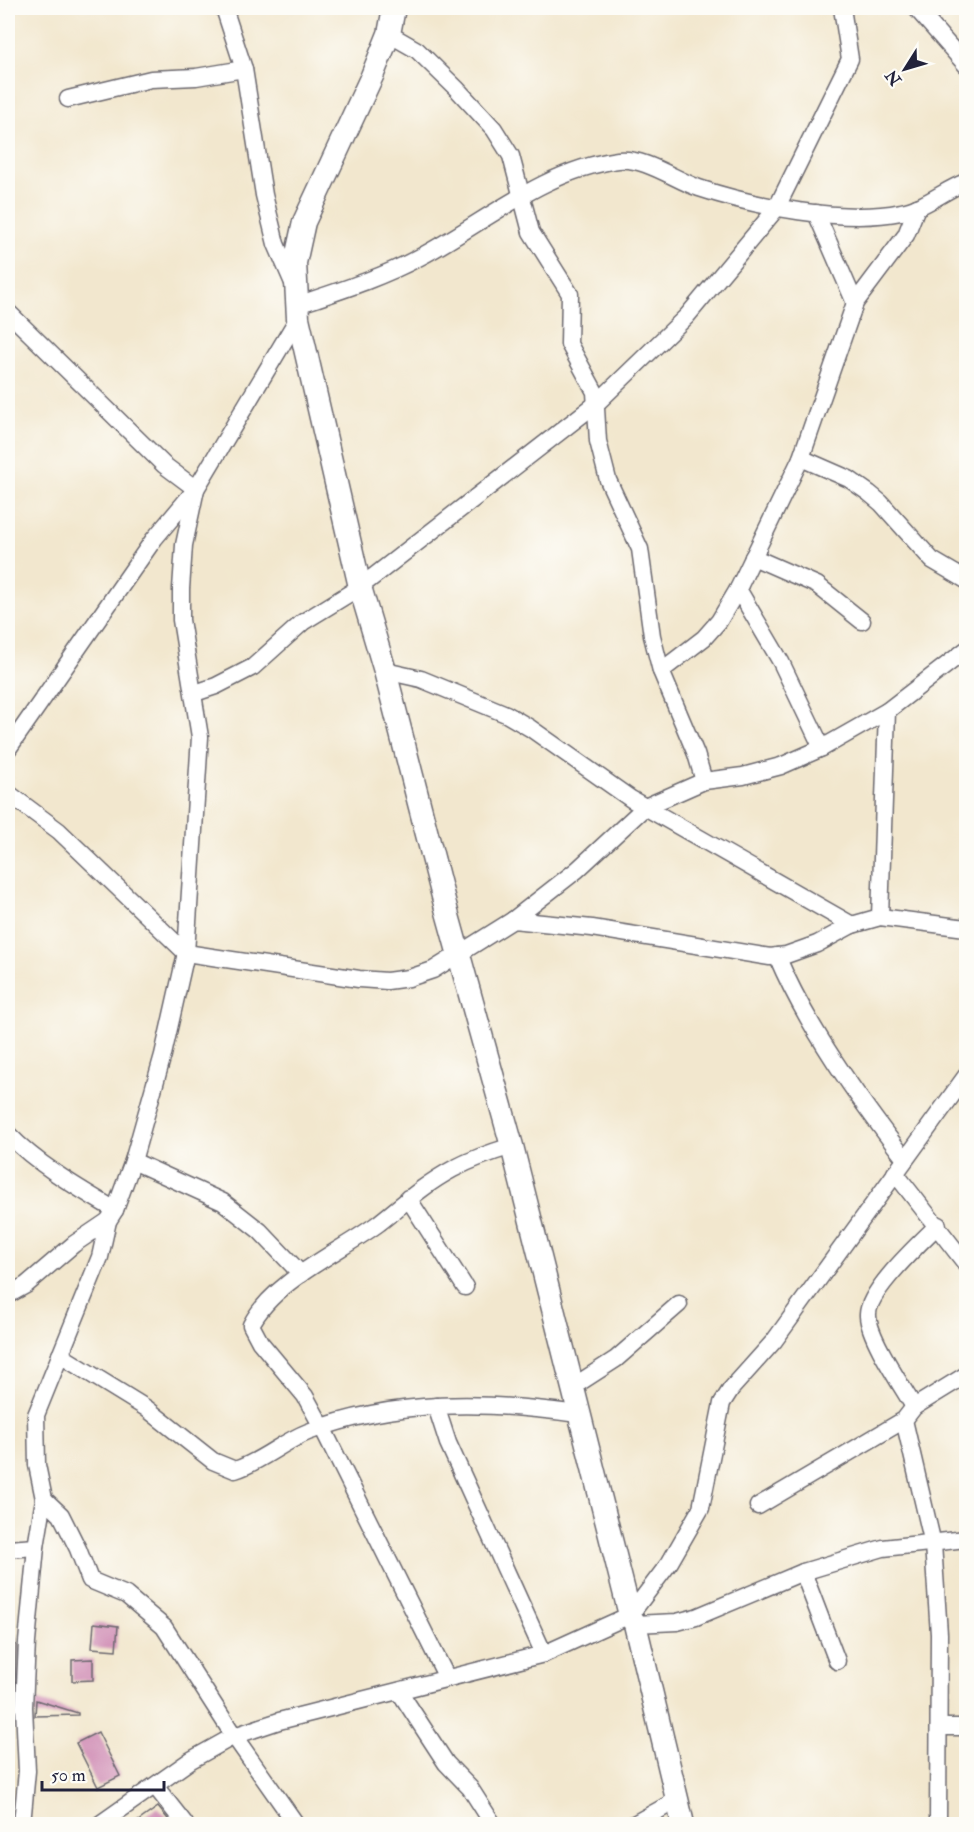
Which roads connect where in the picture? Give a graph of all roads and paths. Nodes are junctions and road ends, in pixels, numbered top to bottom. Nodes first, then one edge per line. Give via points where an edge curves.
1 (224, 8) edge
2 (394, 8) edge
3 (842, 8) edge
4 (916, 8) edge
5 (389, 34) junction
6 (966, 65) edge
7 (244, 69) junction
8 (68, 99) dead end
9 (966, 182) edge
10 (523, 195) junction
11 (917, 207) junction
12 (777, 209) junction
13 (816, 213) junction
14 (855, 303) junction
15 (297, 304) junction
16 (8, 312) edge
17 (597, 404) junction
18 (801, 458) junction
19 (196, 489) junction
20 (753, 557) junction
21 (966, 580) edge
22 (360, 587) junction
23 (738, 589) junction
24 (862, 621) dead end
25 (966, 650) edge
26 (385, 671) junction
27 (661, 671) junction
28 (195, 693) junction
29 (887, 711) junction
30 (822, 748) junction
31 (8, 749) edge
32 (704, 781) junction
33 (8, 793) edge
34 (645, 807) junction
35 (880, 917) junction
36 (513, 920) junction
37 (852, 925) junction
38 (966, 928) edge
39 (186, 953) junction
40 (459, 955) junction
41 (777, 956) junction
42 (966, 1076) edge
43 (8, 1134) edge
44 (512, 1146) junction
45 (905, 1159) junction
46 (133, 1161) junction
47 (895, 1173) junction
48 (408, 1198) junction
49 (112, 1215) junction
50 (938, 1225) junction
51 (966, 1264) edge
52 (301, 1274) junction
53 (465, 1287) dead end
54 (8, 1295) edge
55 (679, 1304) dead end
56 (60, 1355) junction
57 (966, 1375) edge
58 (571, 1388) junction
59 (436, 1406) junction
60 (909, 1413) junction
61 (578, 1414) junction
62 (322, 1427) junction
63 (44, 1499) junction
64 (758, 1506) dead end
65 (966, 1539) edge
66 (933, 1544) junction
67 (36, 1547) junction
68 (8, 1549) edge
69 (803, 1572) junction
70 (633, 1620) junction
71 (544, 1654) junction
72 (837, 1661) dead end
73 (447, 1678) junction
74 (399, 1691) junction
75 (16, 1709) edge
76 (939, 1727) junction
77 (966, 1727) edge
78 (234, 1736) junction
79 (155, 1786) junction
80 (677, 1800) junction
81 (22, 1824) edge
82 (100, 1824) edge
83 (185, 1824) edge
84 (296, 1824) edge
85 (493, 1824) edge
86 (633, 1824) edge
87 (683, 1824) edge
88 (938, 1824) edge

1 - 7 street
2 - 5 street
3 - 12 street via 850,59
4 - 6 street
5 - 10 street via 417,50 494,129 511,156
5 - 15 street via 304,222 296,263
7 - 8 street via 151,79
7 - 15 street via 264,195
9 - 11 street
10 - 12 street via 622,160 699,188
10 - 15 street via 420,257 374,279
10 - 17 street via 531,232 570,294 567,337 595,392
11 - 13 street via 880,215
11 - 14 street via 906,235
12 - 13 street
12 - 17 street via 687,316
13 - 14 street
14 - 18 street
15 - 19 street
15 - 22 street
16 - 19 street via 164,465
17 - 22 street
17 - 27 street via 598,441 608,480 640,549
18 - 20 street
18 - 21 street via 849,479 869,493 932,560
19 - 28 street via 184,545 181,589 181,620
19 - 31 street via 154,539
20 - 23 street
20 - 24 street via 817,585
22 - 26 street
22 - 28 street via 303,622 253,667
23 - 27 street via 704,638
23 - 30 street via 781,662
25 - 29 street
26 - 34 street via 421,679 506,714
26 - 40 street
27 - 32 street
28 - 39 street via 200,737 199,783
29 - 30 street
29 - 35 street
30 - 32 street via 743,776
32 - 34 street
33 - 39 street via 59,831
34 - 36 street via 577,870
34 - 37 street
35 - 37 street
35 - 38 street
36 - 40 street
36 - 41 street
37 - 41 street via 817,944
39 - 40 street via 387,981 417,975
39 - 46 street
40 - 44 street
41 - 45 street via 790,987 868,1112
42 - 45 street
43 - 49 street
44 - 48 street via 451,1170
44 - 58 street
45 - 47 street
46 - 49 street
46 - 52 street via 223,1203 260,1231
47 - 50 street
47 - 70 street via 774,1341 722,1403 701,1508
48 - 52 street via 379,1223
48 - 53 street
49 - 54 street via 26,1285
49 - 56 street via 100,1257
50 - 51 street
50 - 60 street via 884,1282 868,1311 871,1328
52 - 62 street via 265,1305 251,1325 260,1342 305,1396
55 - 58 street via 616,1359
56 - 62 street via 146,1408 213,1461 235,1470 291,1438
56 - 63 street via 36,1415 37,1465
57 - 60 street
58 - 61 street
59 - 61 street via 518,1406
59 - 62 street via 365,1415
59 - 71 street via 448,1443
60 - 64 street
60 - 66 street
61 - 70 street
62 - 73 street
63 - 67 street
63 - 78 street via 61,1515 90,1580 126,1595 164,1627
65 - 66 street
66 - 69 street via 883,1548
66 - 76 street via 939,1634
67 - 68 street
67 - 75 street
69 - 70 street via 696,1617 677,1622
69 - 72 street
70 - 71 street
70 - 80 street
71 - 73 street
73 - 74 street
74 - 78 street
74 - 85 street via 446,1763 470,1788
75 - 81 street via 27,1771
76 - 77 street
76 - 88 street
78 - 79 street
78 - 84 street
79 - 82 street
79 - 83 street
80 - 86 street
80 - 87 street

